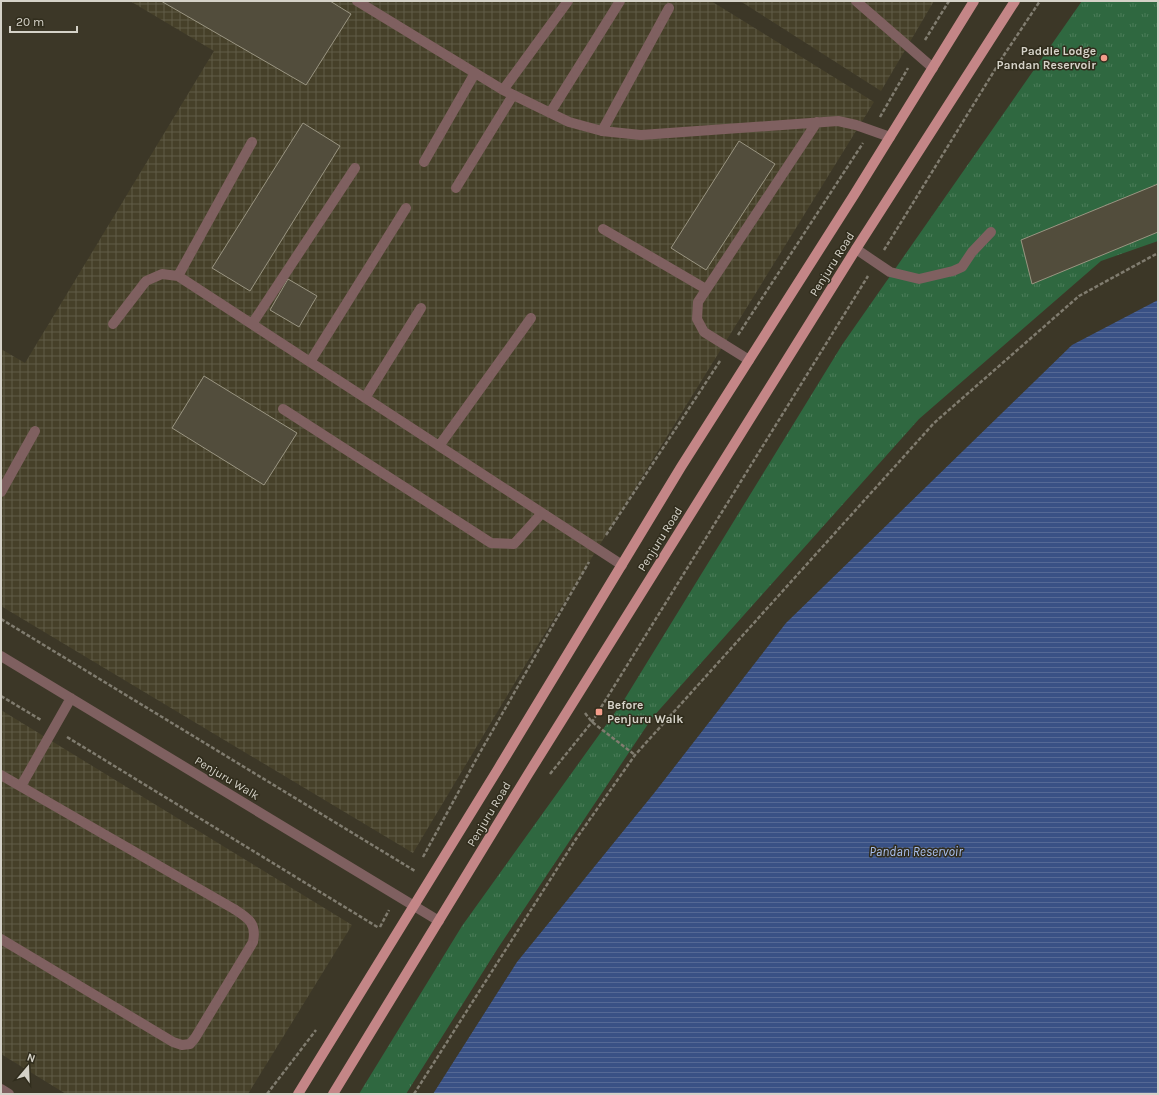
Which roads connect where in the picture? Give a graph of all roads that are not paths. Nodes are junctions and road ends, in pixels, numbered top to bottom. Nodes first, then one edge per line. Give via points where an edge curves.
1 (357, 1) edge
2 (568, 1) edge
3 (620, 1) edge
4 (856, 1) edge
5 (974, 1) edge
6 (1015, 1) edge
7 (669, 8) dead end
8 (933, 68) junction
9 (475, 73) junction
10 (503, 90) junction
11 (512, 95) junction
12 (550, 113) junction
13 (816, 122) junction
14 (602, 131) junction
15 (890, 137) junction
16 (252, 142) dead end
17 (424, 162) dead end
18 (355, 168) dead end
19 (456, 188) dead end
20 (406, 208) dead end
21 (603, 229) dead end
22 (991, 232) dead end
23 (856, 249) junction
24 (178, 276) junction
25 (706, 289) junction
26 (421, 308) dead end
27 (531, 318) dead end
28 (113, 324) dead end
29 (252, 324) junction
30 (749, 360) junction
31 (310, 362) junction
32 (365, 398) junction
33 (284, 409) dead end
34 (35, 431) dead end
35 (439, 446) junction
36 (1, 492) edge
37 (542, 513) junction
38 (622, 565) junction
39 (1, 656) edge
40 (71, 698) junction
41 (1, 775) edge
42 (21, 786) junction
43 (414, 906) junction
44 (439, 921) junction
45 (1, 939) edge
46 (1, 1089) edge
47 (9, 1094) edge
48 (298, 1094) edge
49 (333, 1094) edge

1 - 9 lane
2 - 10 lane
3 - 12 lane
4 - 8 lane
5 - 8 main road, Penjuru Road
6 - 23 main road, Penjuru Road
7 - 14 lane
8 - 15 main road, Penjuru Road
9 - 10 lane
9 - 17 lane
10 - 11 lane
11 - 12 lane
11 - 19 lane
12 - 14 lane via 569,122
13 - 14 lane via 641,135
13 - 15 lane via 838,121
13 - 25 lane
15 - 30 main road, Penjuru Road
16 - 24 lane
18 - 29 lane
20 - 31 lane
21 - 25 lane
22 - 23 lane via 962,266 953,271 919,278 890,272
23 - 44 main road, Penjuru Road
24 - 28 lane via 162,274 146,281
24 - 29 lane
25 - 30 lane via 698,302 697,319 704,332
26 - 32 lane
27 - 35 lane
29 - 31 lane
30 - 38 main road, Penjuru Road
31 - 32 lane
32 - 35 lane
33 - 37 lane via 491,543 514,544
34 - 36 lane
35 - 37 lane
37 - 38 lane
38 - 43 main road, Penjuru Road
39 - 40 lane, Penjuru Walk
40 - 42 lane
40 - 43 lane, Penjuru Walk
41 - 42 lane
42 - 45 lane via 246,916 254,926 255,935 195,1038 190,1044 182,1045
43 - 44 lane, Penjuru Walk
43 - 48 main road, Penjuru Road
44 - 49 main road, Penjuru Road
46 - 47 lane

